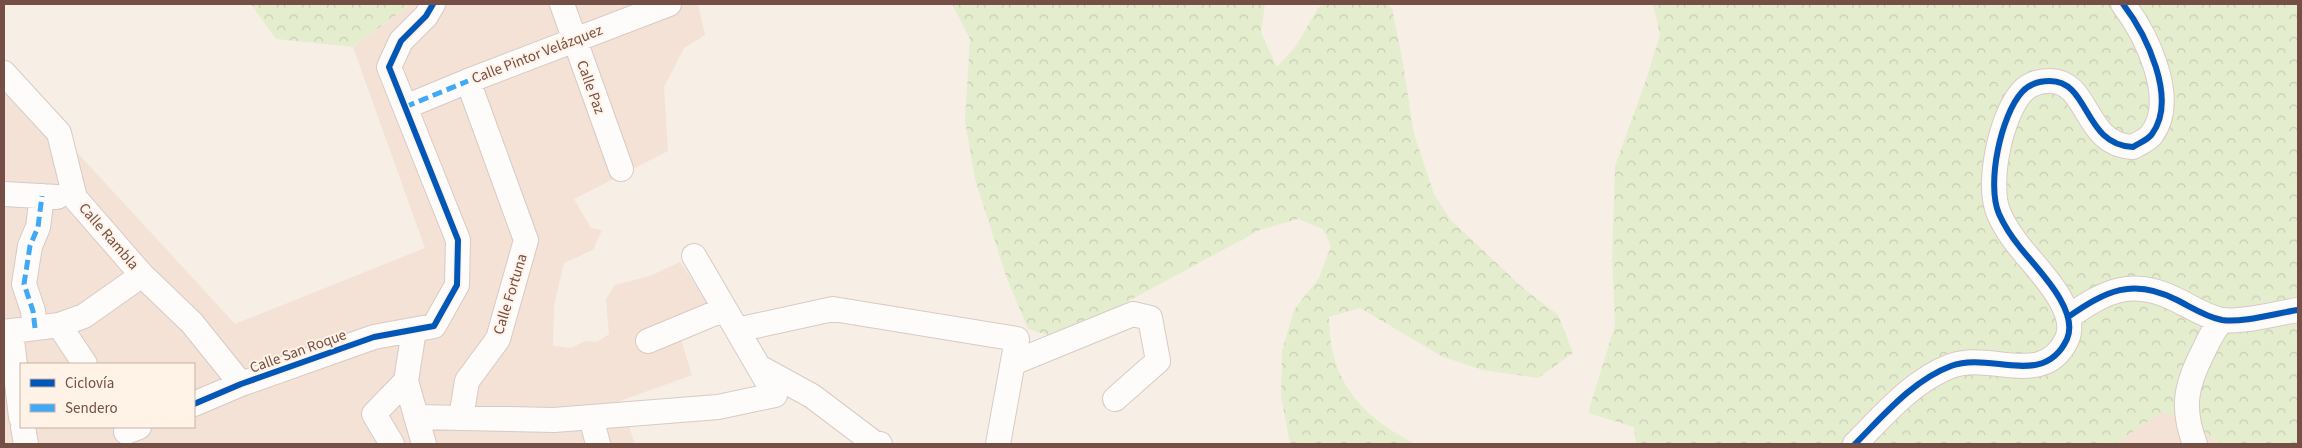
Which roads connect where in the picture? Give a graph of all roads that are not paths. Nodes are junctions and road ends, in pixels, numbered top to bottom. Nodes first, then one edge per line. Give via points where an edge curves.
1 (433, 4) edge
2 (562, 4) edge
3 (669, 4) edge
4 (2123, 4) edge
5 (574, 40) junction
6 (4, 73) edge
7 (468, 81) junction
8 (405, 107) junction
9 (621, 169) dead end
10 (4, 194) edge
11 (42, 196) junction
12 (75, 198) junction
13 (694, 256) dead end
14 (142, 275) junction
15 (725, 310) junction
16 (2298, 310) edge
17 (2068, 317) junction
18 (2223, 320) junction
19 (59, 325) junction
20 (35, 328) junction
21 (414, 330) junction
22 (737, 330) junction
23 (6, 331) edge
24 (648, 341) dead end
25 (84, 363) edge
26 (1013, 364) junction
27 (759, 367) junction
28 (406, 382) junction
29 (241, 384) junction
30 (1115, 399) dead end
31 (195, 404) edge
32 (18, 416) edge
33 (416, 417) junction
34 (461, 418) junction
35 (591, 418) junction
36 (21, 428) edge
37 (26, 444) edge
38 (392, 444) edge
39 (424, 444) edge
40 (598, 444) edge
41 (880, 444) edge
42 (998, 444) edge
43 (1855, 444) edge
44 (2195, 444) edge

1 - 8 street, Calle San Roque via 426,16 401,41 389,67
2 - 5 street, Calle Paz
3 - 5 street, Calle Pintor Velázquez
4 - 17 street via 2132,15 2153,58 2159,80 2163,108 2152,135 2133,147 2115,144 2097,129 2073,91 2062,83 2040,81 2023,91 2018,99 1997,155 1994,178 1998,212 2018,246 2045,275
5 - 7 street, Calle Pintor Velázquez
5 - 9 street, Calle Paz
6 - 12 street, Calle Rambla via 59,133
7 - 8 street, Calle Pintor Velázquez
7 - 34 street, Calle Fortuna via 526,240 498,339 467,381
8 - 21 street, Calle San Roque via 458,240 457,285 434,326
10 - 11 street
11 - 12 street
11 - 20 street via 24,284
12 - 14 street, Calle Rambla
13 - 15 street
14 - 19 street via 84,316
14 - 29 street, Calle Rambla via 192,323
15 - 22 street
15 - 24 street
16 - 18 street
17 - 18 street via 2094,299 2117,289 2133,288 2163,293
17 - 43 street via 2068,338 2049,362 2026,367 1982,362 1952,365 1899,400
18 - 44 street via 2215,328 2190,378 2186,408
19 - 20 street
19 - 25 street
20 - 23 street
21 - 28 street
21 - 29 street, Calle San Roque via 374,337
22 - 26 street via 833,309 1017,339
22 - 27 street
23 - 32 street
26 - 30 street via 1133,314 1150,318 1158,361
26 - 42 street
27 - 35 street via 775,394 718,407
27 - 41 street via 812,396
28 - 33 street
28 - 38 street via 374,414
29 - 31 street, Calle San Roque
33 - 34 street
33 - 39 street
34 - 35 street
35 - 40 street
36 - 37 street

